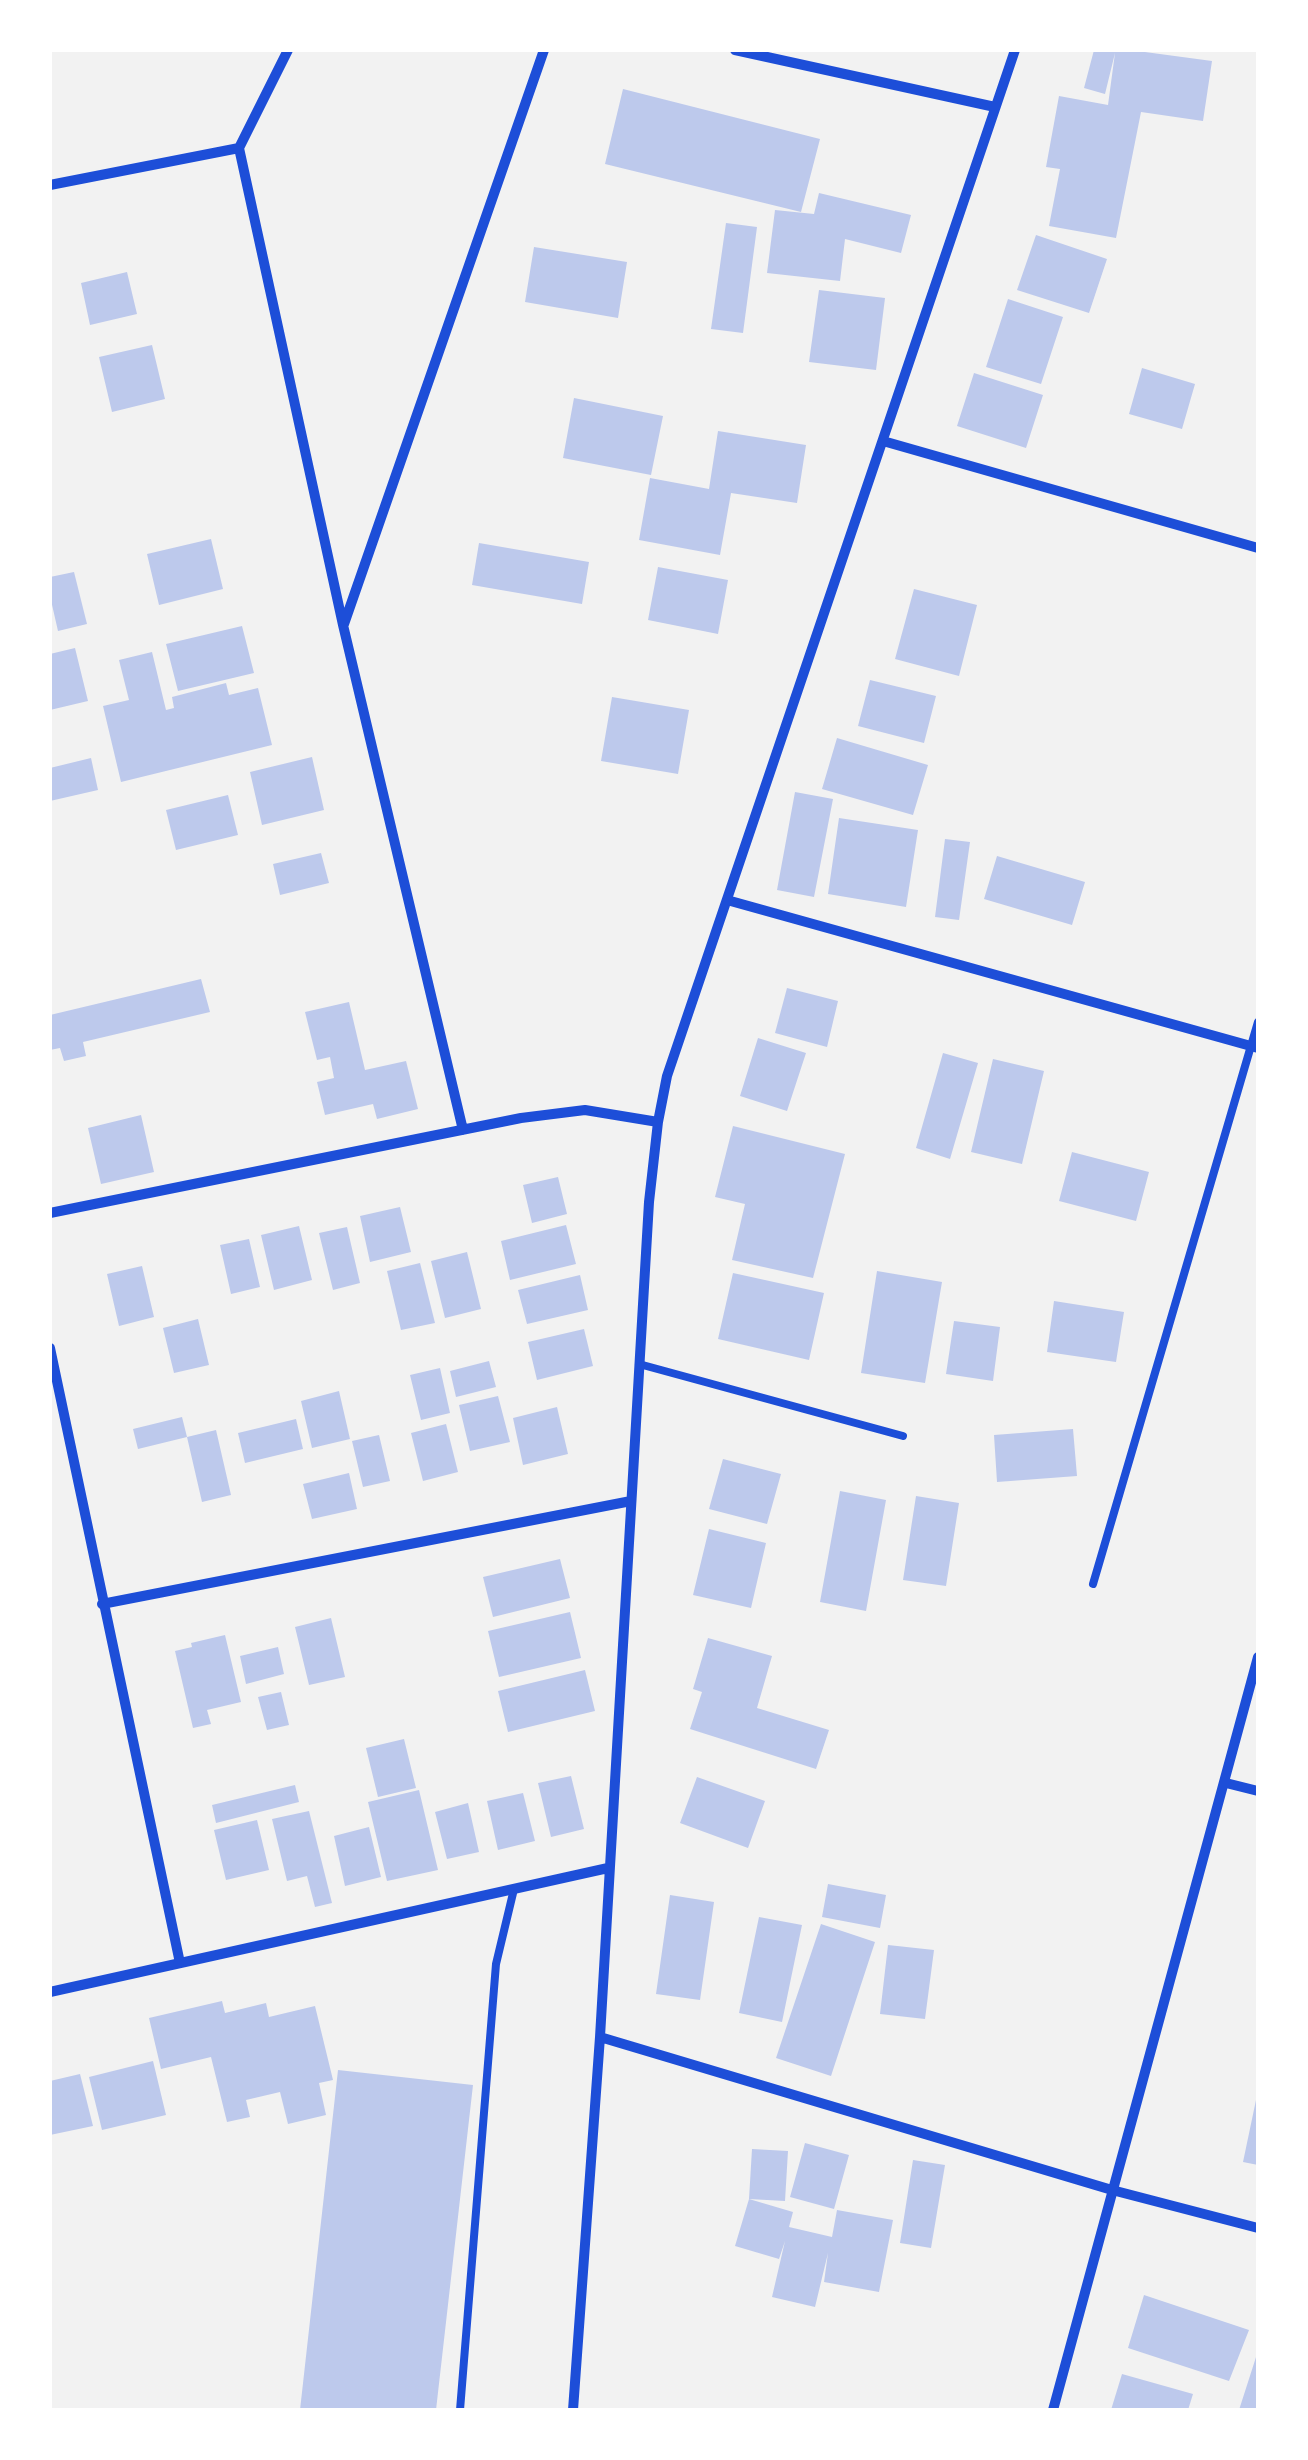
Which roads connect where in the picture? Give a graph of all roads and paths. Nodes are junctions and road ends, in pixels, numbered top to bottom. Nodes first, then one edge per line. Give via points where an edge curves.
1 (288, 50) edge
2 (544, 50) edge
3 (735, 50) edge
4 (1015, 50) edge
5 (995, 108) junction
6 (239, 148) junction
7 (50, 185) edge
8 (883, 441) junction
9 (1258, 548) edge
10 (344, 624) junction
11 (727, 900) junction
12 (1258, 1022) edge
13 (1256, 1047) edge
14 (658, 1122) junction
15 (463, 1130) junction
16 (50, 1213) edge
17 (50, 1348) edge
18 (639, 1364) junction
19 (903, 1436) dead end
20 (632, 1501) junction
21 (1093, 1584) dead end
22 (102, 1604) junction
23 (1258, 1657) edge
24 (1226, 1783) junction
25 (1258, 1791) edge
26 (608, 1868) junction
27 (514, 1889) junction
28 (180, 1964) junction
29 (50, 1992) edge
30 (600, 2036) junction
31 (1112, 2190) junction
32 (1258, 2228) edge
33 (460, 2410) edge
34 (573, 2410) edge
35 (1053, 2410) edge

1 - 6 street
2 - 10 street
3 - 5 street
4 - 5 street
5 - 8 street
6 - 7 street
6 - 10 street
8 - 9 street
8 - 11 street
10 - 15 street
11 - 13 street
11 - 14 street via 667,1076
12 - 13 lane
13 - 21 lane
14 - 15 street via 585,1110
14 - 18 street
15 - 16 street
17 - 22 street
18 - 19 lane
18 - 20 street
20 - 22 street
20 - 26 street
22 - 28 street
23 - 24 street
24 - 25 street
24 - 31 street
26 - 27 street
26 - 30 street
27 - 28 street
27 - 33 lane via 496,1964
28 - 29 street
30 - 31 street
30 - 34 street
31 - 32 street
31 - 35 street

